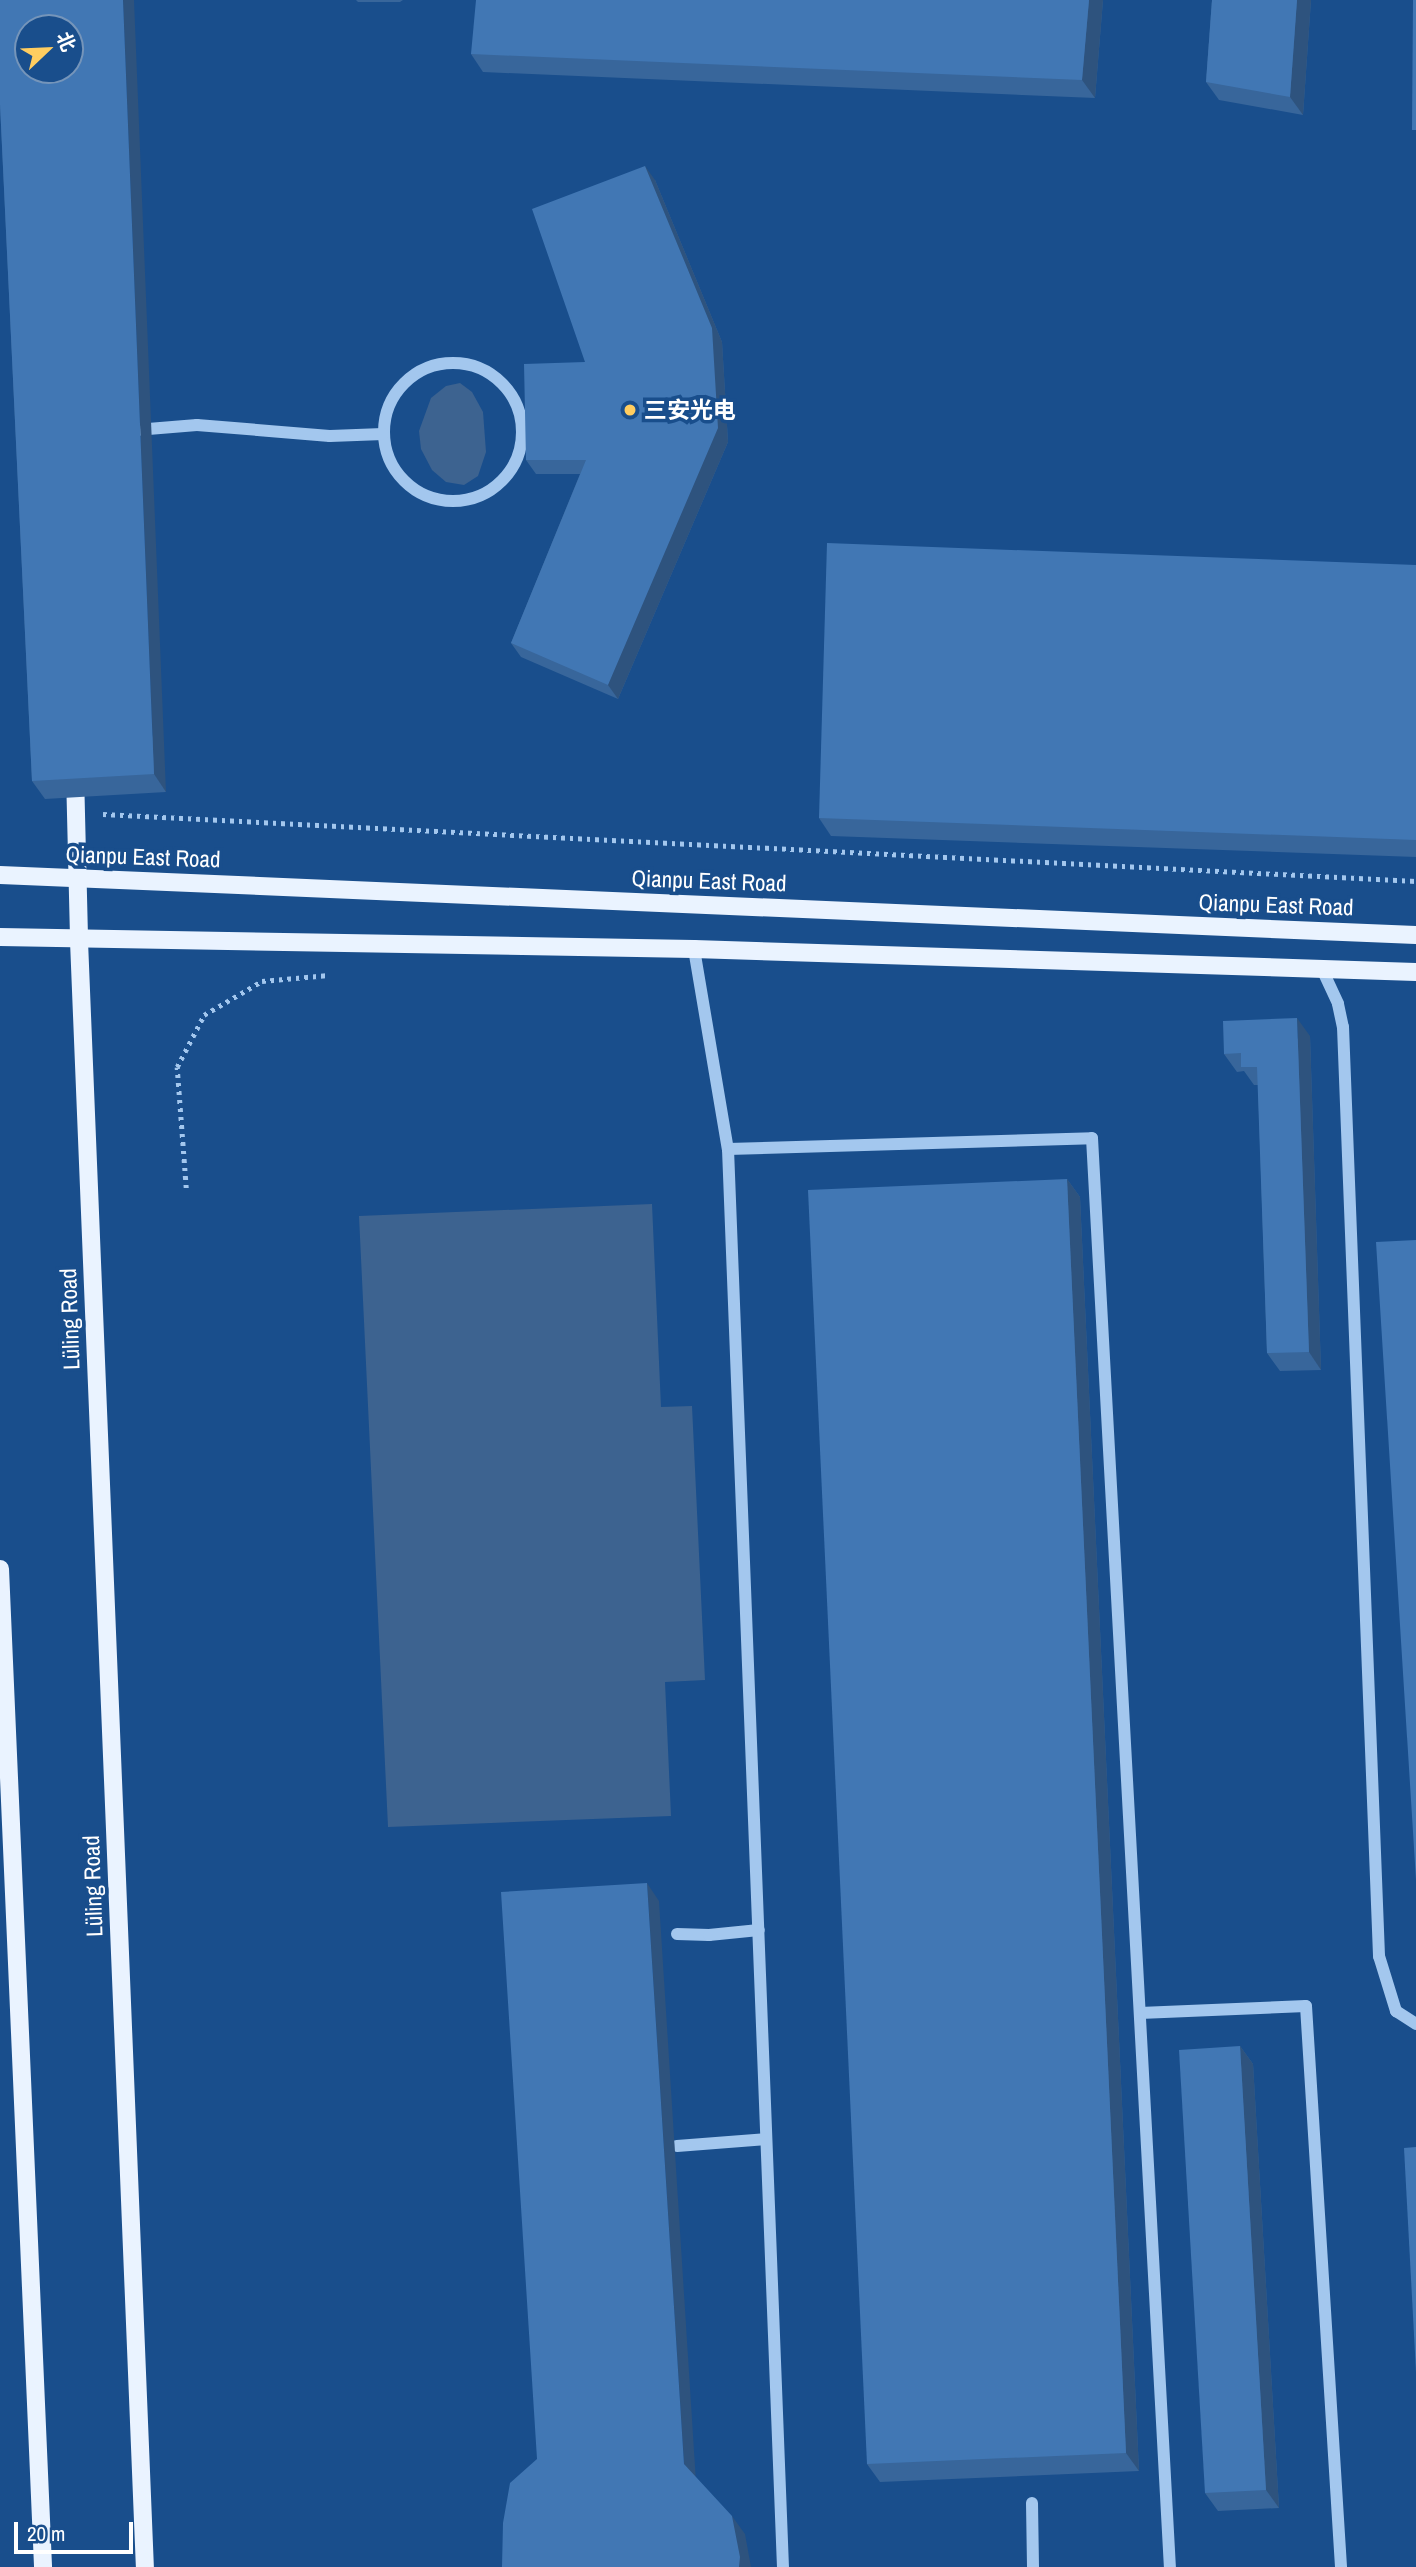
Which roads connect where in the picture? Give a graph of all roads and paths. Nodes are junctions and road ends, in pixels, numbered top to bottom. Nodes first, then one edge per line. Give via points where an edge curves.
1 (128, 431) edge
2 (383, 434) junction
3 (74, 757) edge
4 (76, 813) junction
5 (0, 875) edge
6 (78, 878) junction
7 (1416, 881) edge
8 (1416, 935) edge
9 (0, 937) edge
10 (79, 941) junction
11 (694, 949) junction
12 (1322, 969) junction
13 (1416, 972) edge
14 (728, 1149) junction
15 (0, 1569) edge
16 (759, 1930) junction
17 (677, 1934) dead end
18 (1140, 2013) junction
19 (1416, 2024) edge
20 (766, 2139) junction
21 (677, 2146) dead end
22 (1032, 2504) dead end
23 (43, 2567) edge
24 (145, 2567) edge
25 (783, 2567) edge
26 (1033, 2567) edge
27 (1170, 2567) edge
28 (1341, 2567) edge

1 - 2 street via 197,425 330,436
2 - 2 street via 388,457 401,478 417,492 440,501 457,501 489,492 507,475 519,454 522,430 517,405 503,384 485,370 446,362 408,379 387,410
3 - 4 main road, Lüling Road
4 - 6 main road, Lüling Road
4 - 7 path
5 - 6 main road, Qianpu East Road
6 - 8 main road, Qianpu East Road
6 - 10 main road, Lüling Road
9 - 10 main road
10 - 11 main road
10 - 24 main road, Lüling Road
11 - 12 main road
11 - 14 street
12 - 13 main road
12 - 19 street via 1343,1027 1379,1956 1396,2011
14 - 16 street
14 - 18 street via 1092,1138
15 - 23 main road
16 - 17 street
16 - 20 street
18 - 27 street
18 - 28 street via 1306,2006
20 - 21 street
20 - 25 street
22 - 26 street

